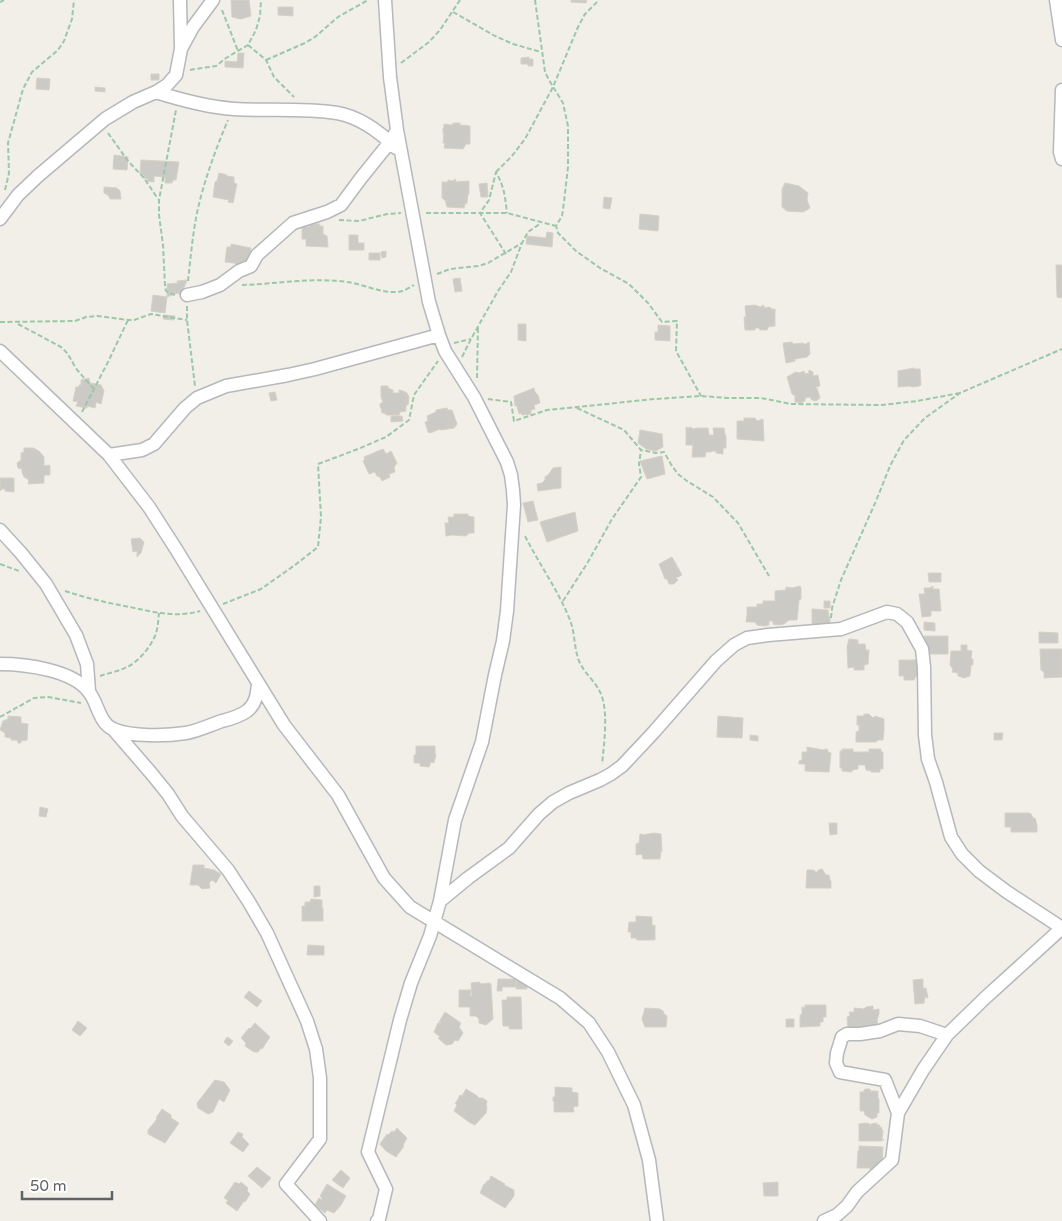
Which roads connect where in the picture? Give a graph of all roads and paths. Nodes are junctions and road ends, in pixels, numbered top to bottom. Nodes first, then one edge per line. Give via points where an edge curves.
1 (4, 0) edge
2 (74, 0) edge
3 (180, 0) edge
4 (261, 0) edge
5 (368, 0) edge
6 (385, 0) edge
7 (460, 0) edge
8 (535, 0) edge
9 (599, 0) edge
10 (1056, 0) edge
11 (0, 2) edge
12 (217, 2) edge
13 (453, 12) junction
14 (1062, 40) edge
15 (248, 45) junction
16 (181, 49) junction
17 (238, 51) junction
18 (541, 52) junction
19 (266, 60) junction
20 (390, 71) junction
21 (176, 75) junction
22 (553, 87) junction
23 (1062, 90) edge
24 (156, 92) junction
25 (177, 99) junction
26 (233, 109) junction
27 (311, 111) junction
28 (100, 124) junction
29 (397, 130) junction
30 (390, 142) junction
31 (401, 153) junction
32 (1062, 158) edge
33 (496, 172) junction
34 (4, 195) dead end
35 (159, 200) junction
36 (480, 213) junction
37 (507, 213) junction
38 (413, 214) junction
39 (0, 219) edge
40 (336, 220) dead end
41 (542, 222) junction
42 (556, 226) junction
43 (522, 243) junction
44 (506, 254) junction
45 (424, 279) junction
46 (220, 285) junction
47 (187, 295) junction
48 (128, 320) junction
49 (187, 320) junction
50 (0, 322) edge
51 (16, 323) junction
52 (478, 325) junction
53 (471, 339) junction
54 (442, 344) junction
55 (1062, 349) edge
56 (0, 351) edge
57 (456, 368) junction
58 (477, 380) dead end
59 (94, 389) junction
60 (960, 393) junction
61 (701, 396) junction
62 (474, 397) junction
63 (197, 398) junction
64 (575, 407) junction
65 (76, 423) junction
66 (641, 450) junction
67 (109, 455) junction
68 (513, 520) junction
69 (0, 530) edge
70 (769, 576) dead end
71 (46, 584) junction
72 (562, 602) junction
73 (212, 608) junction
74 (159, 613) junction
75 (830, 629) junction
76 (0, 664) edge
77 (258, 684) junction
78 (89, 685) junction
79 (96, 706) junction
80 (0, 717) edge
81 (113, 729) junction
82 (600, 780) junction
83 (440, 901) junction
84 (434, 922) junction
85 (947, 1035) junction
86 (898, 1113) junction
87 (320, 1221) edge
88 (377, 1221) edge
89 (656, 1221) edge
90 (824, 1221) edge

1 - 11 path
2 - 34 path via 72,19 64,41 32,72 23,89 8,143 9,173
3 - 16 street
4 - 15 path via 256,30
5 - 19 path via 338,17 305,43
6 - 20 street
7 - 13 path
8 - 18 path
9 - 22 path via 578,27
10 - 14 street
12 - 16 street via 193,27
12 - 17 path
13 - 18 path via 504,40
13 - 20 path via 429,42
15 - 17 path
15 - 19 path
16 - 21 street
17 - 21 path via 216,66
18 - 22 path via 545,72
19 - 27 path via 279,84
20 - 29 street
21 - 24 street
22 - 33 path via 524,139
22 - 42 path via 563,103 568,126 564,202 562,216
23 - 32 street
24 - 25 street
24 - 28 street via 133,102
25 - 26 street
25 - 35 path
26 - 27 street
26 - 47 path via 213,155 199,202
27 - 30 street via 357,120
28 - 35 path
28 - 39 street via 18,195
29 - 30 street
29 - 31 street
30 - 31 street
30 - 46 street via 341,204 293,223 257,255 251,266
31 - 38 street
33 - 36 path via 489,200
33 - 37 path via 503,184
35 - 47 path via 166,290 175,295
36 - 37 path
36 - 38 path
36 - 44 path
37 - 41 path
38 - 40 path via 396,212 359,221
38 - 45 street
41 - 42 path
41 - 43 path via 528,232
42 - 61 path via 558,233 576,251 629,284 662,322 677,322 676,351
43 - 44 path
43 - 52 path via 512,272
44 - 45 path via 479,266 450,269
45 - 46 path via 398,292 328,281
45 - 54 street
46 - 47 street
47 - 49 path
48 - 49 path via 151,314
48 - 51 path via 98,316 75,321
48 - 59 path
49 - 63 path
50 - 51 path
51 - 59 path via 67,352
52 - 53 path
52 - 58 path
53 - 54 path
53 - 57 path
54 - 57 street
54 - 63 street via 226,386
54 - 73 path via 414,395 409,420 386,437 318,464 321,517 318,547 261,589
55 - 60 path
56 - 65 street
57 - 62 street
59 - 65 path
60 - 61 path via 882,405 791,404 761,398
60 - 75 path via 925,418 904,440 841,580 832,608
61 - 64 path
62 - 64 path via 511,402 514,420 547,410
62 - 68 street via 511,475
63 - 67 street via 154,444 142,450
64 - 66 path via 624,430
65 - 67 street
66 - 70 path via 664,452 678,474 713,497 738,523
66 - 72 path via 641,477
67 - 73 street via 149,507
68 - 72 path
68 - 83 street via 503,641 482,742 455,820
69 - 71 street
71 - 74 path via 77,595
71 - 78 street via 76,635 87,664
72 - 82 path via 571,622 579,660 604,703
73 - 74 path via 195,613
73 - 77 street
74 - 78 path via 155,636 141,657 130,666
75 - 82 street via 747,638 734,645 622,766
75 - 85 street via 841,629 887,612 897,614 906,622 922,650 928,759 951,836 962,854 979,871 1062,928
76 - 78 street via 19,664 55,672
77 - 81 street via 257,697 247,711 205,727 163,734 136,734
77 - 84 street via 284,725 338,795 384,878 410,907
78 - 79 street
79 - 80 path via 48,697 34,698
79 - 81 street via 106,725
81 - 87 street via 228,870 267,933 307,1021 316,1049 320,1078 320,1139 286,1184
82 - 83 street via 553,802 509,848
83 - 84 street
84 - 88 street via 400,1020 368,1152 386,1189
84 - 89 street via 560,998 589,1023 608,1052 634,1105 649,1160
85 - 86 street
85 - 86 street via 920,1026 898,1024 842,1037 836,1063 840,1072 885,1080
86 - 90 street via 892,1160 837,1215

